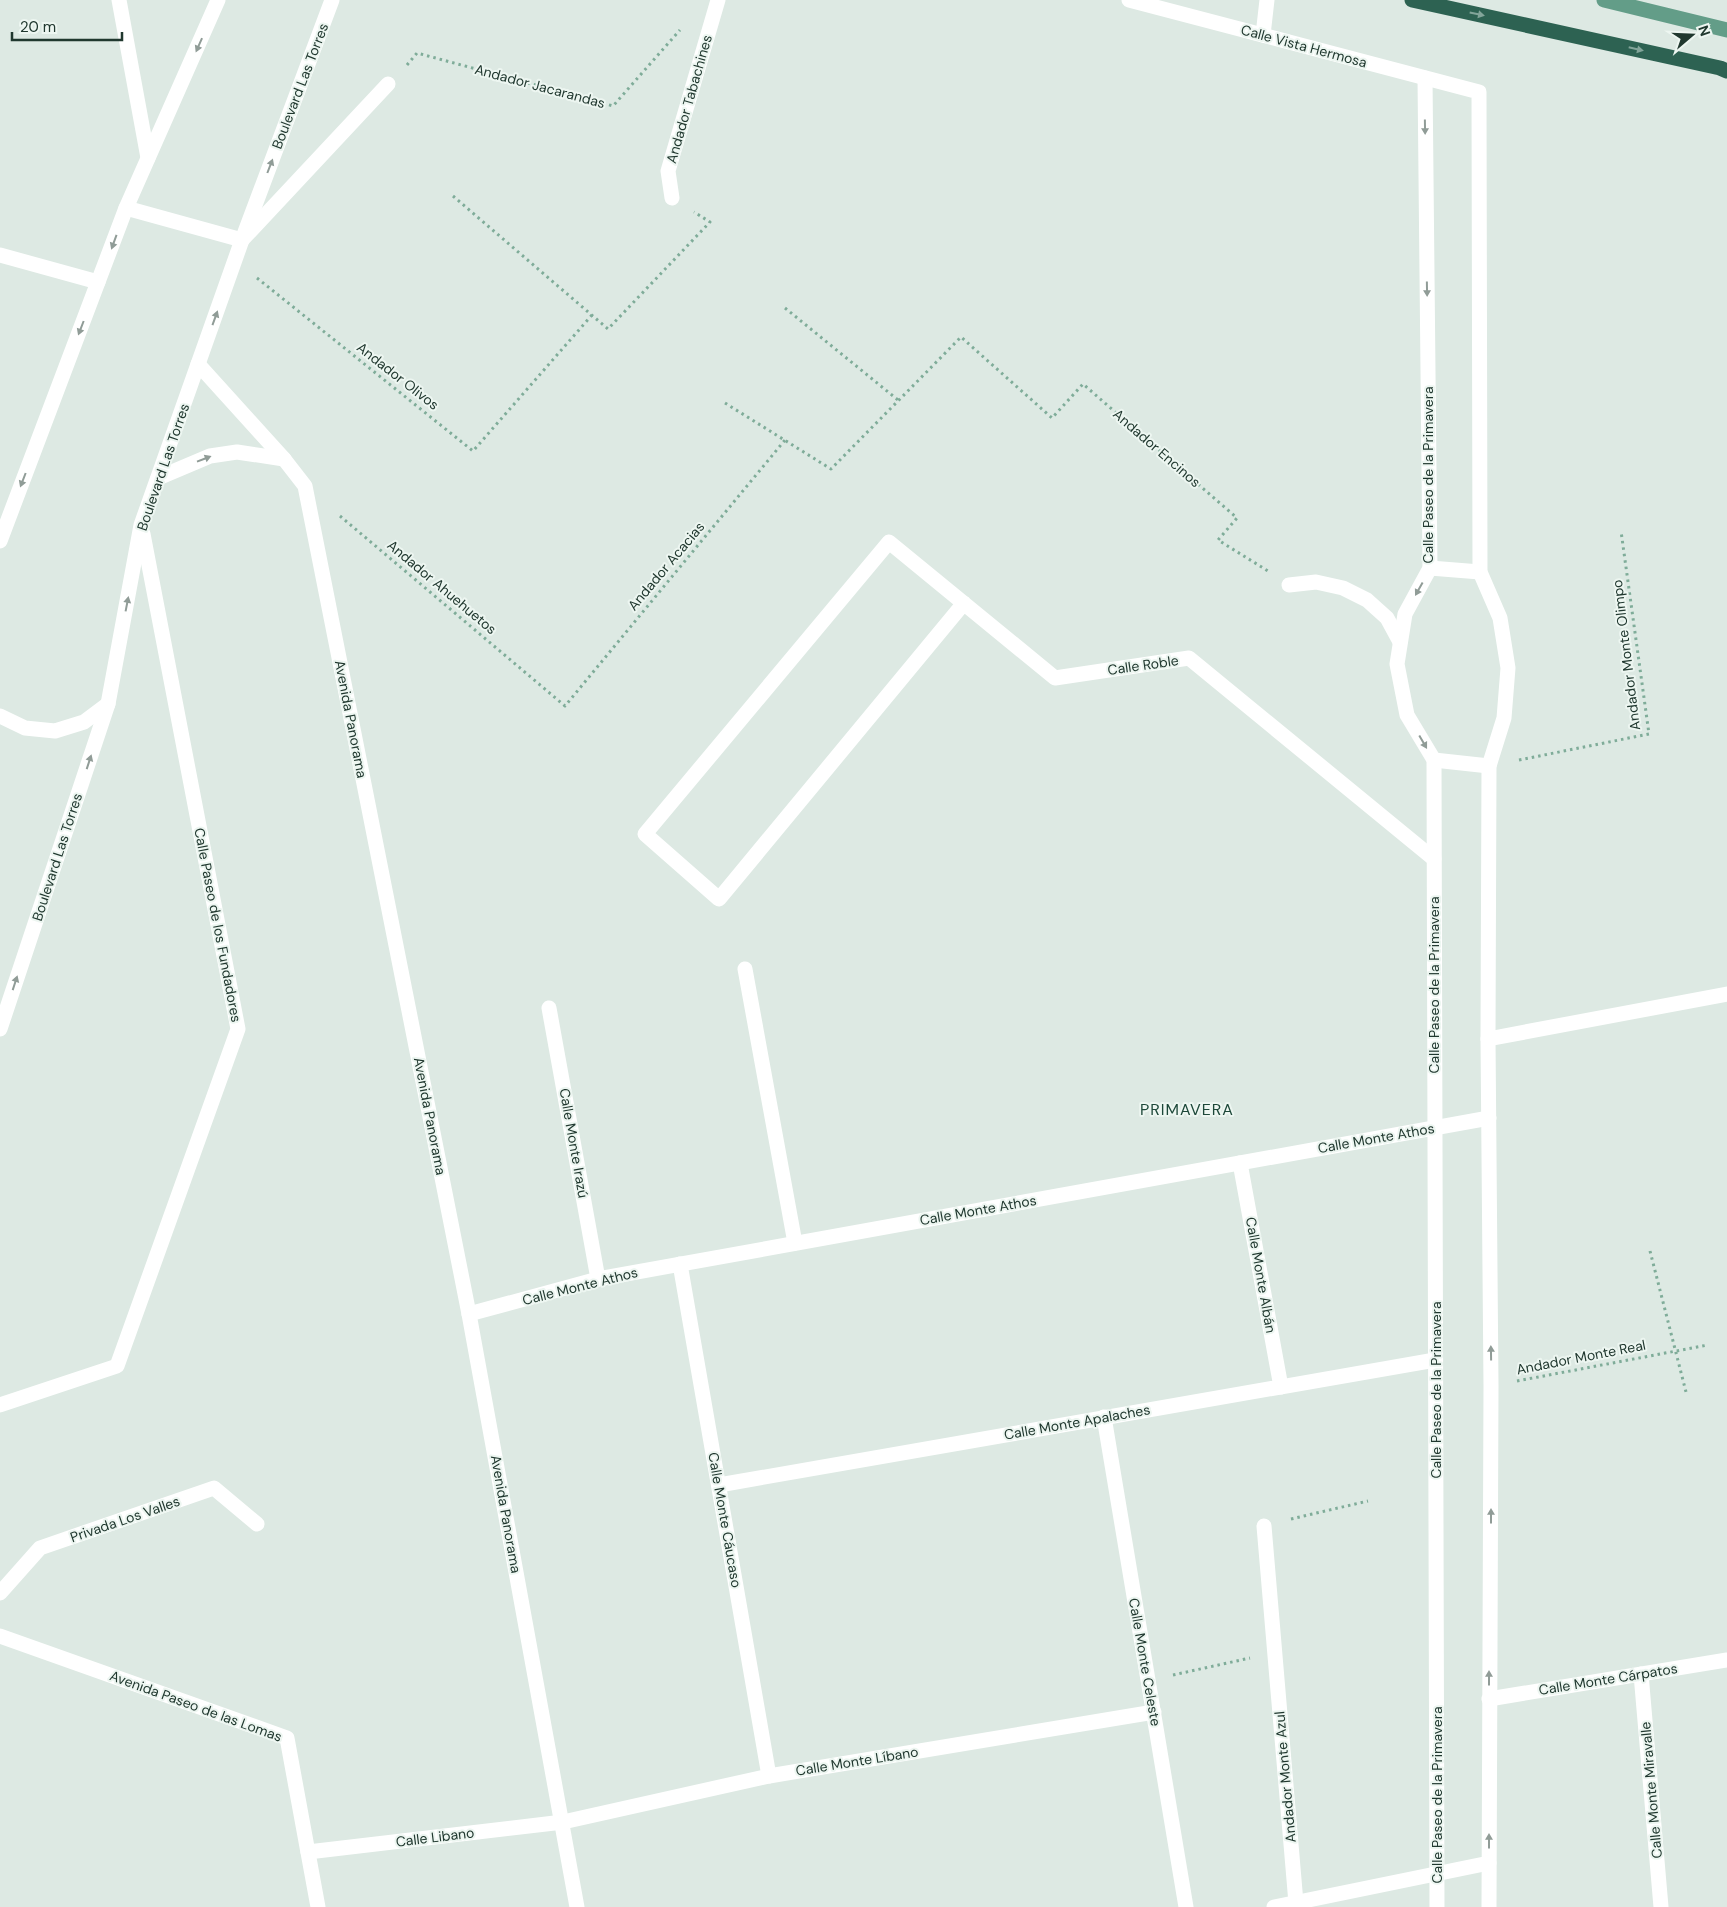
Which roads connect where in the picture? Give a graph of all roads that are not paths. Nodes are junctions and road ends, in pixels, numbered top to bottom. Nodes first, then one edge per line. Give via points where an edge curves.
1 (119, 0) edge
2 (218, 0) edge
3 (332, 0) edge
4 (718, 0) edge
5 (1129, 0) edge
6 (1267, 0) edge
7 (1412, 0) edge
8 (1604, 0) edge
9 (1727, 30) edge
10 (1263, 35) junction
11 (1727, 71) edge
12 (1425, 78) junction
13 (388, 84) dead end
14 (148, 158) junction
15 (672, 198) dead end
16 (126, 208) junction
17 (242, 240) junction
18 (0, 255) edge
19 (98, 282) junction
20 (198, 364) junction
21 (284, 459) junction
22 (158, 478) junction
23 (141, 525) junction
24 (0, 541) edge
25 (1430, 568) junction
26 (1480, 572) junction
27 (1289, 585) road end
28 (964, 603) junction
29 (1400, 642) junction
30 (108, 704) junction
31 (0, 716) edge
32 (1434, 760) junction
33 (1488, 766) junction
34 (1434, 859) junction
35 (745, 969) dead end
36 (1727, 994) edge
37 (549, 1008) dead end
38 (0, 1029) edge
39 (1488, 1039) junction
40 (1489, 1118) junction
41 (1434, 1128) junction
42 (1240, 1163) junction
43 (795, 1243) junction
44 (680, 1264) junction
45 (598, 1279) junction
46 (469, 1314) junction
47 (1436, 1360) junction
48 (1281, 1387) junction
49 (0, 1405) edge
50 (1104, 1417) junction
51 (719, 1486) junction
52 (257, 1524) dead end
53 (1264, 1526) road end
54 (0, 1593) edge
55 (0, 1636) edge
56 (1727, 1660) edge
57 (1641, 1674) junction
58 (1489, 1698) junction
59 (1154, 1712) junction
60 (770, 1776) junction
61 (563, 1822) junction
62 (308, 1852) junction
63 (1489, 1863) junction
64 (1437, 1873) junction
65 (1296, 1903) junction
66 (318, 1907) edge
67 (577, 1907) edge
68 (1186, 1907) edge
69 (1274, 1907) edge
70 (1437, 1907) edge
71 (1489, 1907) edge
72 (1661, 1907) edge

1 - 14 street
2 -> 14 street
17 -> 3 street, Boulevard Las Torres
4 - 15 street, Andador Tabachines via 668,172
5 - 10 street, Calle Vista Hermosa
6 - 10 street
7 -> 11 highway
8 - 9 main road
10 - 12 street, Calle Vista Hermosa
12 -> 25 street, Calle Paseo de la Primavera
12 - 26 street, Calle Vista Hermosa via 1479,92
13 - 17 street
14 - 16 street
16 - 17 street
16 -> 19 street
20 -> 17 street, Boulevard Las Torres
18 - 19 street
19 -> 24 street
20 - 21 street, Avenida Panorama
20 - 22 street, Boulevard Las Torres
22 -> 21 street via 210,456 237,452
21 - 46 street, Avenida Panorama via 305,486
22 - 23 street, Boulevard Las Torres
30 -> 23 street, Boulevard Las Torres
23 - 49 street, Calle Paseo de los Fundadores via 238,1029 117,1366
25 - 26 street
25 -> 29 street, Calle Paseo de la Primavera via 1405,614
26 - 33 street via 1500,618 1508,668 1504,718
27 - 29 street via 1316,582 1342,588 1367,600 1387,618
28 - 28 street, Calle Roble via 889,542 645,834 719,899
28 - 34 street, Calle Roble via 1055,678 1189,658
29 -> 32 street, Calle Paseo de la Primavera via 1397,664 1407,715
30 - 31 street via 84,722 55,731 25,728
38 -> 30 street, Boulevard Las Torres
32 - 33 street
32 - 34 street, Calle Paseo de la Primavera
33 - 39 street
34 - 41 street, Calle Paseo de la Primavera
35 - 43 street
36 - 39 street
37 - 45 street, Calle Monte Irazú
39 - 40 street
40 - 41 street, Calle Monte Athos
58 -> 40 street via 1492,1386
41 - 42 street, Calle Monte Athos
41 - 47 street, Calle Paseo de la Primavera
42 - 43 street, Calle Monte Athos
42 - 48 street, Calle Monte Albán
43 - 44 street, Calle Monte Athos
44 - 45 street, Calle Monte Athos
44 - 51 street, Calle Monte Cáucaso
45 - 46 street, Calle Monte Athos
46 - 61 street, Avenida Panorama
47 - 48 street, Calle Monte Apalaches
47 - 64 street, Calle Paseo de la Primavera
48 - 50 street, Calle Monte Apalaches
50 - 51 street, Calle Monte Apalaches
50 - 59 street, Calle Monte Celeste
51 - 60 street, Calle Monte Cáucaso
52 - 54 street, Privada Los Valles via 214,1488 40,1548
53 - 65 street, Andador Monte Azul
55 - 62 street, Avenida Paseo de las Lomas via 287,1738
56 - 57 street, Calle Monte Cárpatos
57 - 58 street, Calle Monte Cárpatos
57 - 72 street, Calle Monte Miravalle
63 -> 58 street
59 - 60 street, Calle Monte Líbano
59 - 68 street, Calle Monte Celeste
60 - 61 street, Calle Monte Líbano
61 - 62 street, Calle Libano
61 - 67 street, Avenida Panorama
62 - 66 street, Avenida Paseo de las Lomas
63 - 64 street
63 - 71 street
64 - 65 street
64 - 70 street, Calle Paseo de la Primavera
65 - 69 street

